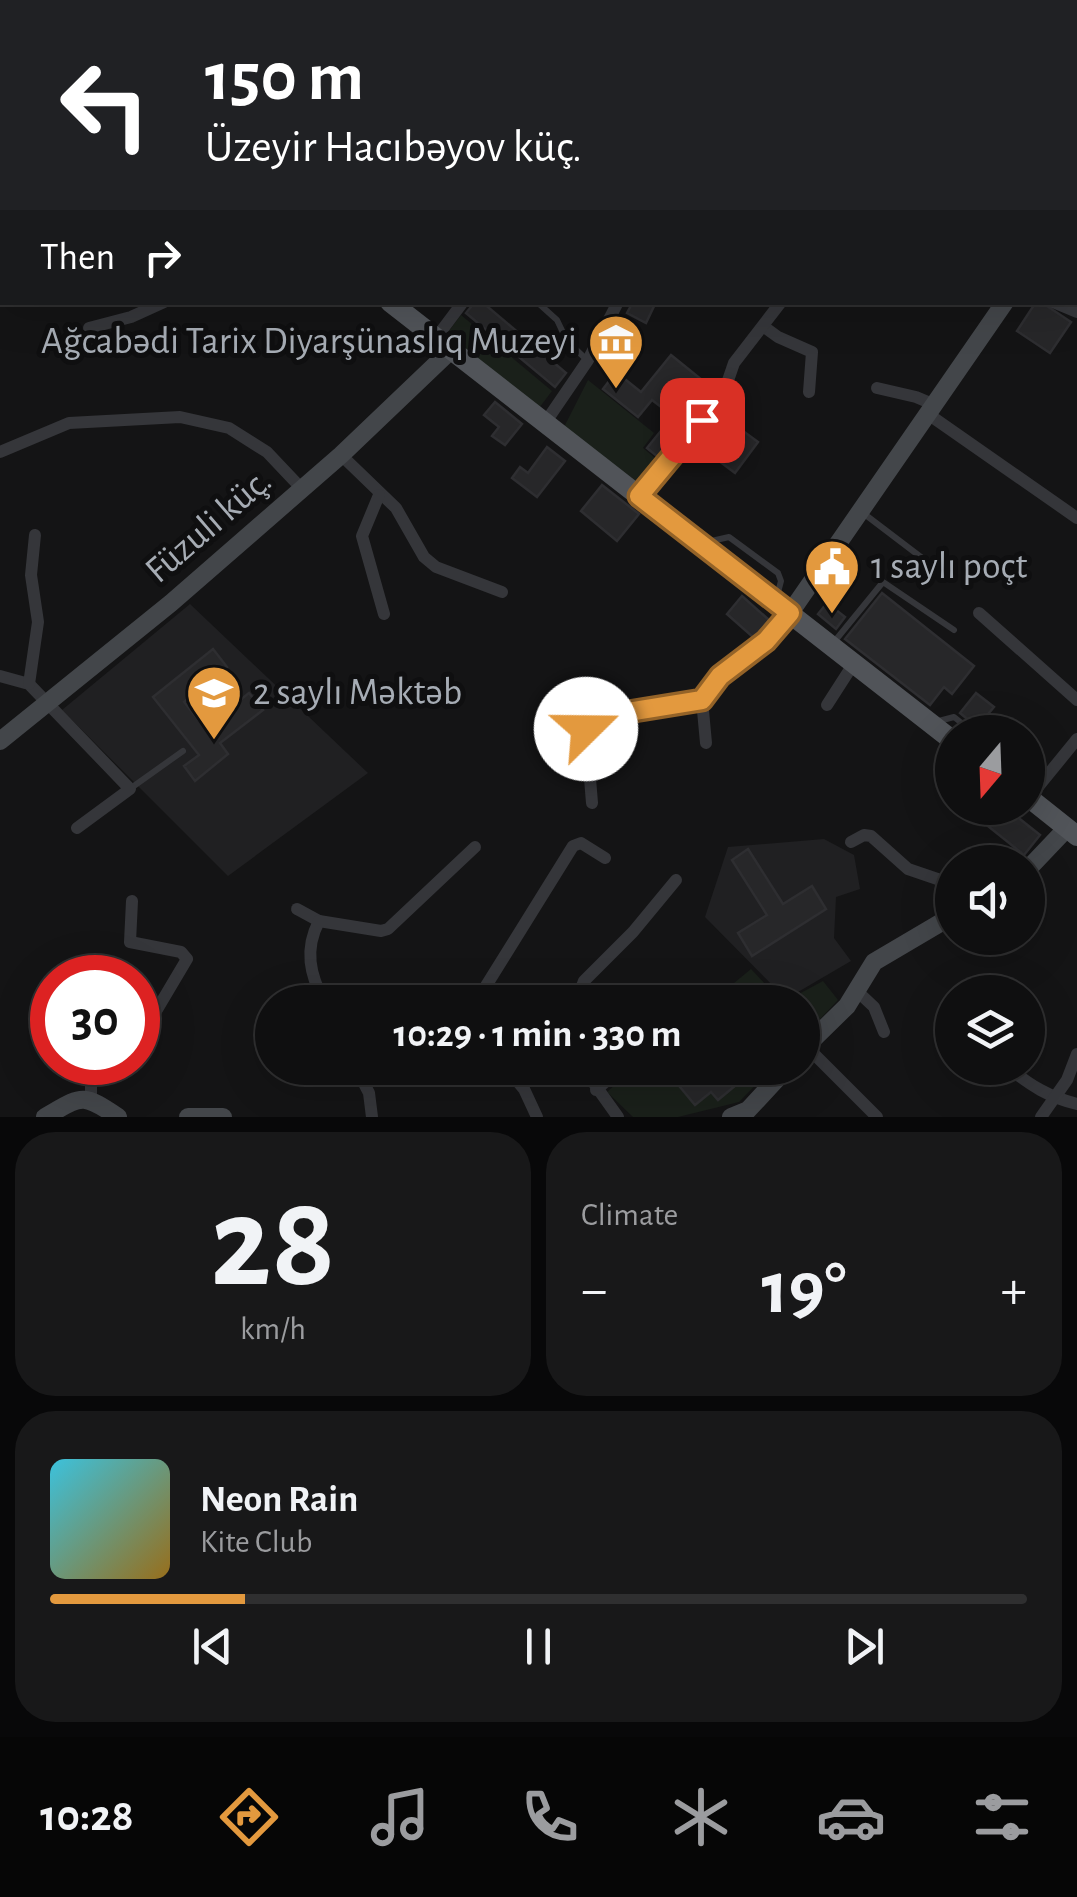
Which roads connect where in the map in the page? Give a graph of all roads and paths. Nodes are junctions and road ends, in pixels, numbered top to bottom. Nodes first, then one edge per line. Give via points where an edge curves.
1 (157, 305) edge
2 (394, 305) edge
3 (462, 305) edge
4 (540, 305) edge
5 (616, 305) edge
6 (779, 305) edge
7 (1003, 305) edge
8 (763, 326) junction
9 (89, 328) dead end
10 (444, 344) junction
11 (588, 360) junction
12 (878, 388) dead end
13 (809, 392) dead end
14 (932, 410) junction
15 (545, 423) junction
16 (0, 452) edge
17 (341, 456) junction
18 (302, 488) junction
19 (379, 495) junction
20 (639, 496) junction
21 (860, 511) junction
22 (1077, 518) edge
23 (35, 535) dead end
24 (934, 567) dead end
25 (502, 592) dead end
26 (783, 607) junction
27 (384, 614) dead end
28 (979, 614) dead end
29 (954, 630) dead end
30 (832, 646) junction
31 (854, 663) junction
32 (0, 676) edge
33 (30, 684) junction
34 (702, 700) junction
35 (1077, 700) edge
36 (47, 704) junction
37 (827, 706) dead end
38 (561, 719) dead end
39 (586, 723) junction
40 (935, 723) edge
41 (932, 724) junction
42 (935, 726) edge
43 (1077, 740) edge
44 (0, 741) edge
45 (706, 743) dead end
46 (183, 751) dead end
47 (1045, 778) edge
48 (130, 790) junction
49 (592, 803) dead end
50 (1045, 811) edge
51 (77, 828) dead end
52 (1072, 832) edge
53 (852, 842) dead end
54 (475, 848) dead end
55 (1045, 855) edge
56 (606, 858) dead end
57 (935, 878) edge
58 (676, 880) dead end
59 (132, 901) dead end
60 (297, 909) dead end
61 (319, 921) junction
62 (935, 925) edge
63 (316, 985) edge
64 (487, 985) edge
65 (582, 985) edge
66 (857, 991) junction
67 (160, 1006) edge
68 (884, 1032) dead end
69 (820, 1033) edge
70 (1077, 1054) edge
71 (820, 1063) edge
72 (92, 1085) edge
73 (365, 1085) edge
74 (521, 1085) edge
75 (593, 1085) edge
76 (602, 1085) edge
77 (771, 1085) edge
78 (1030, 1085) edge
79 (596, 1090) junction
80 (1054, 1098) junction
81 (91, 1099) junction
82 (1077, 1104) edge
83 (744, 1115) edge
84 (45, 1117) edge
85 (118, 1117) edge
86 (188, 1117) edge
87 (223, 1117) edge
88 (372, 1117) edge
89 (538, 1117) edge
90 (618, 1117) edge
91 (877, 1117) edge
92 (1041, 1117) edge

1 - 9 street
2 - 10 main road
3 - 10 street
4 - 11 lane
5 - 11 street
6 - 8 street
7 - 14 street
8 - 13 street via 812,352
8 - 20 street via 734,363 723,394
10 - 15 main road
10 - 17 street, Füzuli küç.
11 - 15 street
12 - 14 street
14 - 21 street
14 - 22 street
15 - 20 main road
16 - 18 street via 69,423 180,416 229,428 267,452
17 - 18 street, Füzuli küç.
17 - 19 street
18 - 36 street, Füzuli küç.
19 - 25 street via 396,508 436,566
19 - 27 street via 362,536
20 - 26 main road
21 - 24 lane
21 - 26 street
23 - 33 street via 31,574 38,622
26 - 30 main road
26 - 34 street via 766,641 720,676
28 - 35 street
29 - 30 lane via 882,582
30 - 31 main road
31 - 37 street
31 - 41 main road
32 - 33 street
33 - 36 street
34 - 39 street
34 - 45 street
36 - 44 street, Füzuli küç.
36 - 48 street
38 - 39 street
39 - 49 street
40 - 41 lane
41 - 42 main road
43 - 47 street
46 - 48 lane
48 - 51 street
50 - 52 main road
52 - 55 street
53 - 57 street via 870,836 908,869
54 - 61 street via 388,929
56 - 64 street via 581,843 573,846
58 - 65 street
59 - 67 street via 130,942 187,959
60 - 61 street
61 - 63 street via 308,955
62 - 66 street via 880,956
66 - 68 street via 874,1006
66 - 69 street
70 - 80 street
71 - 91 street
72 - 81 street
73 - 88 street
74 - 89 street
75 - 79 street
76 - 79 street
77 - 83 street
78 - 80 street
79 - 90 street
80 - 82 street
80 - 92 street
81 - 84 street
81 - 85 street
86 - 87 street

